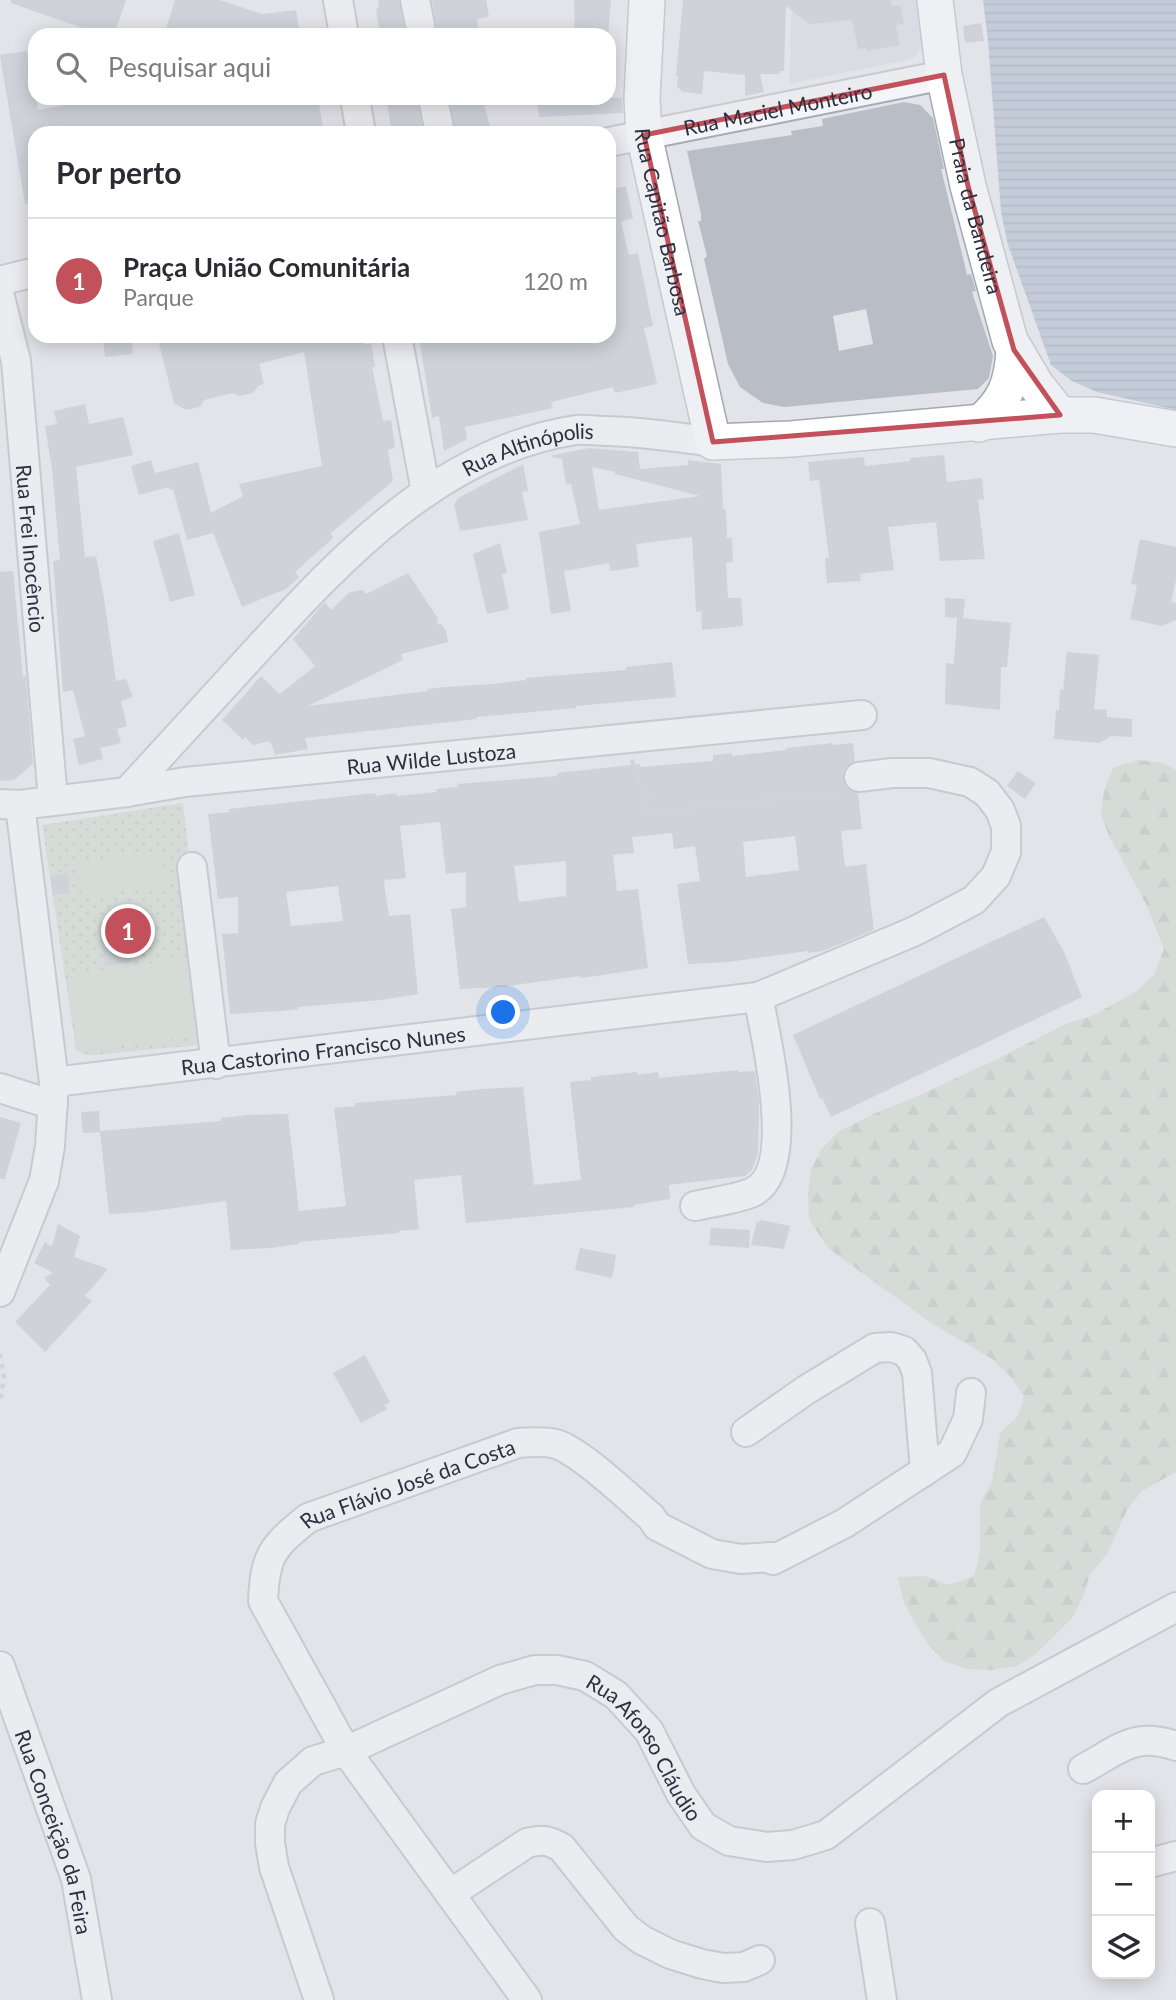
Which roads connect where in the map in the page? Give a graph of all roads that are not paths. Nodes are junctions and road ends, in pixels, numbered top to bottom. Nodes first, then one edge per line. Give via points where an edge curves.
1 (415, 0) edge
2 (647, 0) edge
3 (935, 0) edge
4 (336, 1) edge
5 (342, 28) edge
6 (421, 28) edge
7 (944, 75) junction
8 (356, 105) edge
9 (434, 105) edge
10 (360, 126) edge
11 (439, 126) edge
12 (644, 135) junction
13 (616, 141) edge
14 (28, 274) edge
15 (0, 281) edge
16 (0, 298) edge
17 (398, 343) edge
18 (1014, 350) junction
19 (1060, 415) junction
20 (979, 424) junction
21 (1176, 429) edge
22 (713, 442) junction
23 (426, 492) junction
24 (862, 715) dead end
25 (859, 778) road end
26 (127, 792) junction
27 (53, 800) junction
28 (10, 804) edge
29 (192, 867) dead end
30 (758, 997) junction
31 (216, 1064) junction
32 (0, 1088) edge
33 (53, 1094) junction
34 (695, 1206) dead end
35 (0, 1292) edge
36 (971, 1393) dead end
37 (746, 1432) dead end
38 (925, 1471) junction
39 (1176, 1607) edge
40 (0, 1666) edge
41 (1176, 1746) edge
42 (346, 1751) junction
43 (1083, 1769) dead end
44 (1176, 1856) edge
45 (1155, 1862) edge
46 (450, 1894) junction
47 (870, 1923) dead end
48 (760, 1960) dead end
49 (97, 2000) edge
50 (319, 2000) edge
51 (527, 2000) edge
52 (882, 2000) edge

1 - 6 street
2 - 12 main road, Rua Capitão Barbosa
3 - 7 main road, Praia da Bandeira
4 - 5 street
7 - 12 street, Rua Maciel Monteiro
7 - 18 main road, Praia da Bandeira via 968,186
8 - 10 street
9 - 11 street
12 - 13 street, Rua Maciel Monteiro
12 - 22 main road, Rua Capitão Barbosa
14 - 15 street
16 - 27 street, Rua Frei Inocêncio via 16,362
17 - 23 street
18 - 19 main road, Praia da Bandeira
18 - 20 main road via 1006,394
19 - 20 main road, Rua Altinópolis
19 - 21 main road, Rua Altinópolis via 1094,415
20 - 22 main road, Rua Altinópolis
22 - 23 street, Rua Altinópolis via 578,430 535,439 490,456
23 - 26 street, Rua Altinópolis via 381,525 317,585
24 - 26 street, Rua Wilde Lustoza via 185,782
25 - 30 street, Rua Castorino Francisco Nunes via 929,773 970,782 987,793 1006,826 1006,852 996,876 974,900 915,931
26 - 27 street, Rua Wilde Lustoza
27 - 28 street, Rua Wilde Lustoza
28 - 33 street
29 - 31 street
30 - 31 street, Rua Castorino Francisco Nunes
30 - 34 street via 777,1107 774,1163 753,1192
31 - 33 street, Rua Castorino Francisco Nunes
32 - 33 street
33 - 35 street via 44,1181
36 - 38 street, Rua Flávio José da Costa via 968,1419 952,1453
37 - 38 street via 875,1348 891,1347 904,1351 917,1373
38 - 42 street, Rua Flávio José da Costa via 845,1523 773,1560 712,1554 657,1525 573,1453 556,1444 534,1441 308,1518 270,1554 263,1601
39 - 42 street, Rua Afonso Cláudio via 998,1703 826,1835 793,1845 767,1847 729,1840 703,1826 649,1731 616,1695 584,1676 557,1670 535,1670 500,1680
40 - 49 street, Rua Conceição da Feira via 76,1879
41 - 43 street via 1146,1739 1132,1742
42 - 46 street, Rua Flávio José da Costa
42 - 50 street, Rua Afonso Cláudio via 313,1761 288,1783 270,1824 274,1867
44 - 45 street
46 - 48 street via 527,1843 551,1840 562,1847 626,1928 642,1940 670,1954 723,1968
46 - 51 street, Rua Flávio José da Costa
47 - 52 street

